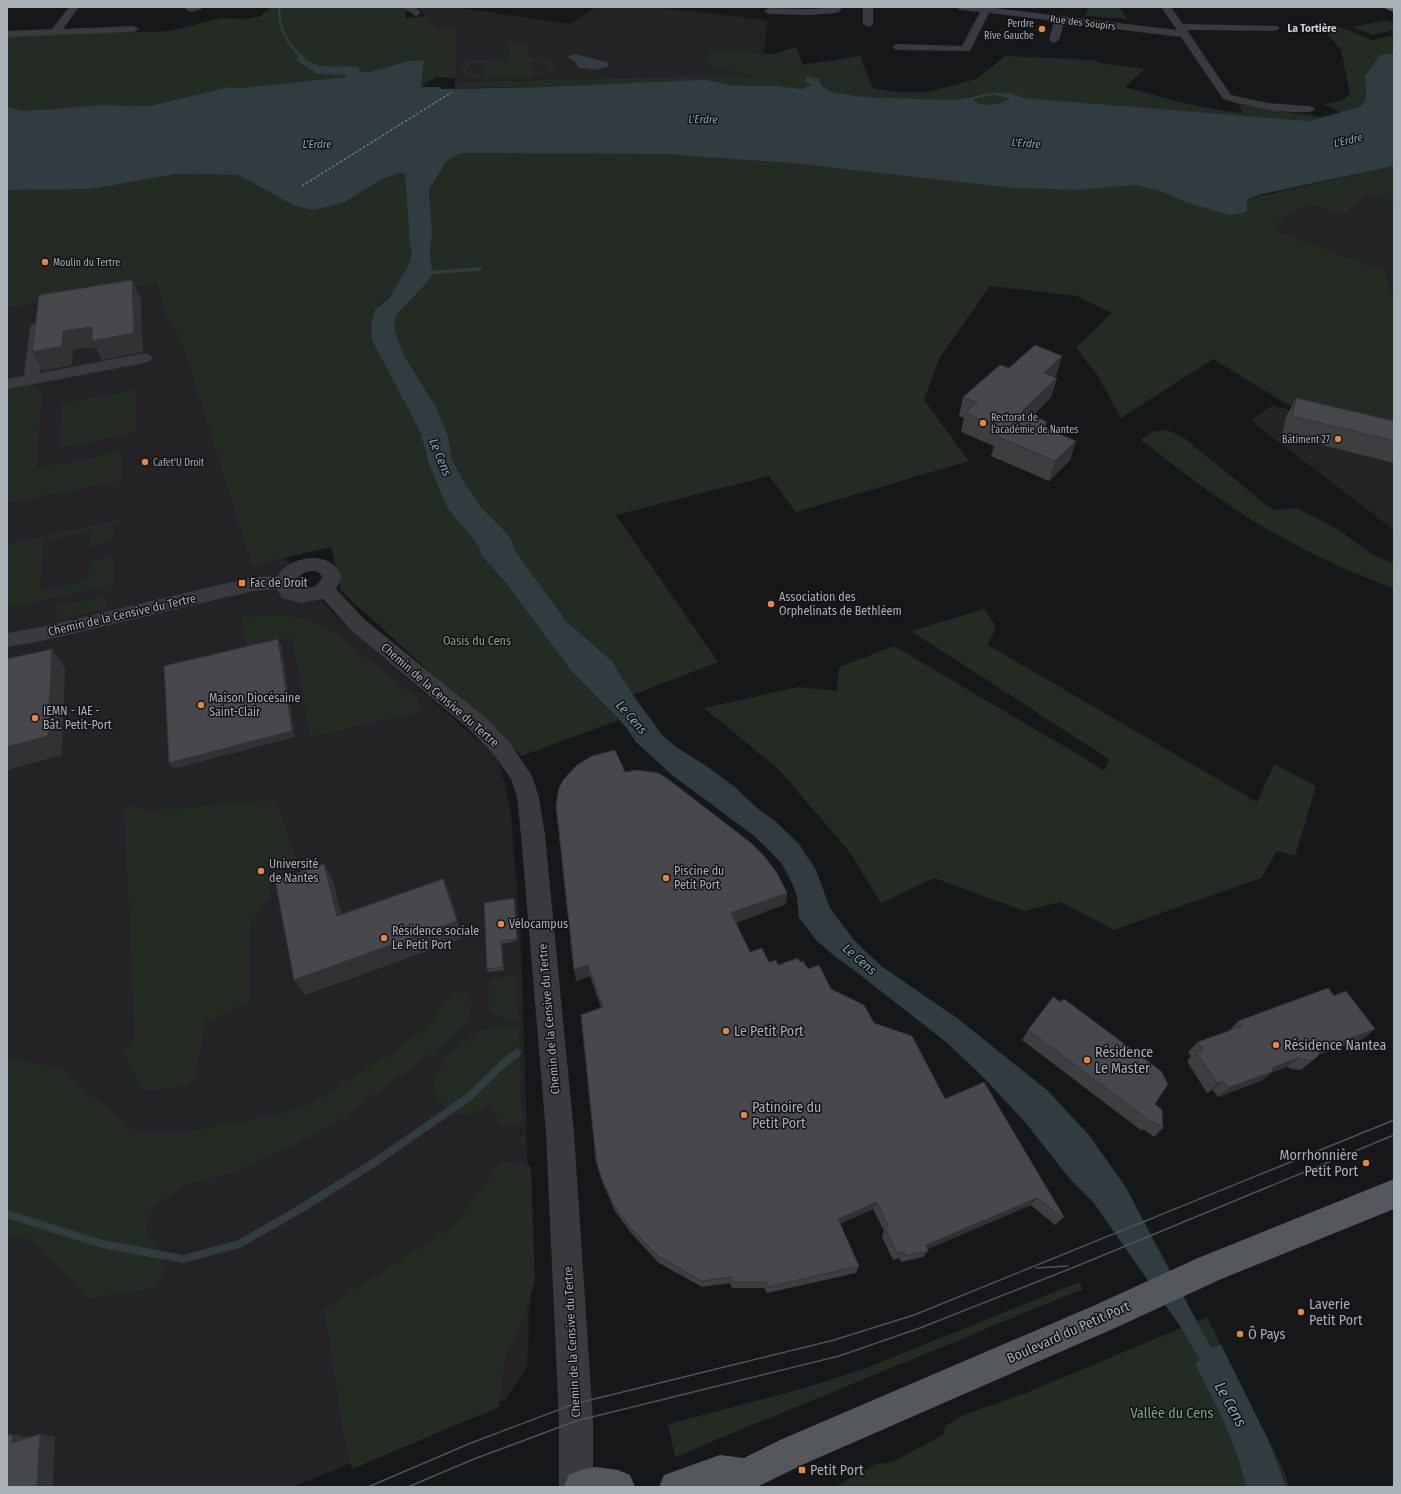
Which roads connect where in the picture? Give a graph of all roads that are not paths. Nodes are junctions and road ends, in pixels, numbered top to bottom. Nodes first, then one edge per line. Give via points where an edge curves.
1 (74, 7) edge
2 (188, 7) edge
3 (198, 7) edge
4 (407, 7) edge
5 (838, 7) edge
6 (868, 7) edge
7 (960, 7) edge
8 (1166, 7) edge
9 (1389, 7) edge
10 (1394, 9) edge
11 (986, 10) junction
12 (769, 12) edge
13 (416, 13) dead end
14 (1060, 19) junction
15 (868, 24) dead end
16 (1274, 28) dead end
17 (134, 29) dead end
18 (1181, 30) junction
19 (55, 32) junction
20 (7, 34) edge
21 (1054, 40) dead end
22 (897, 47) dead end
23 (1308, 109) dead end
24 (40, 313) edge
25 (145, 358) dead end
26 (31, 379) junction
27 (7, 384) edge
28 (284, 583) junction
29 (325, 589) junction
30 (7, 640) edge
31 (1394, 1194) edge
32 (741, 1481) edge
33 (576, 1487) edge
34 (581, 1487) edge
35 (618, 1487) edge
36 (676, 1487) edge

1 - 19 street
2 - 3 street
4 - 13 street
5 - 12 street via 836,10 824,11
6 - 15 street
7 - 11 street, Rue des Soupirs
8 - 18 street
9 - 10 main road
11 - 14 street, Rue des Soupirs
11 - 22 street via 966,49
14 - 18 street, Rue des Soupirs
14 - 21 street
16 - 18 street, Rue des Soupirs
17 - 19 street
18 - 23 street via 1227,97 1266,106
19 - 20 street
24 - 26 street
25 - 26 street
26 - 27 street
28 - 29 street via 289,593 298,596 315,594
28 - 29 street via 288,575 296,569 318,565 331,573 331,581
28 - 30 street, Chemin de la Censive du Tertre via 253,584
29 - 33 street, Chemin de la Censive du Tertre via 358,624 478,724 503,750 521,776 528,797 560,1133 576,1421
31 - 32 main road, Boulevard du Petit Port via 1209,1269 792,1452
32 - 36 main road, Boulevard du Petit Port via 720,1472
34 - 35 main road via 596,1484

